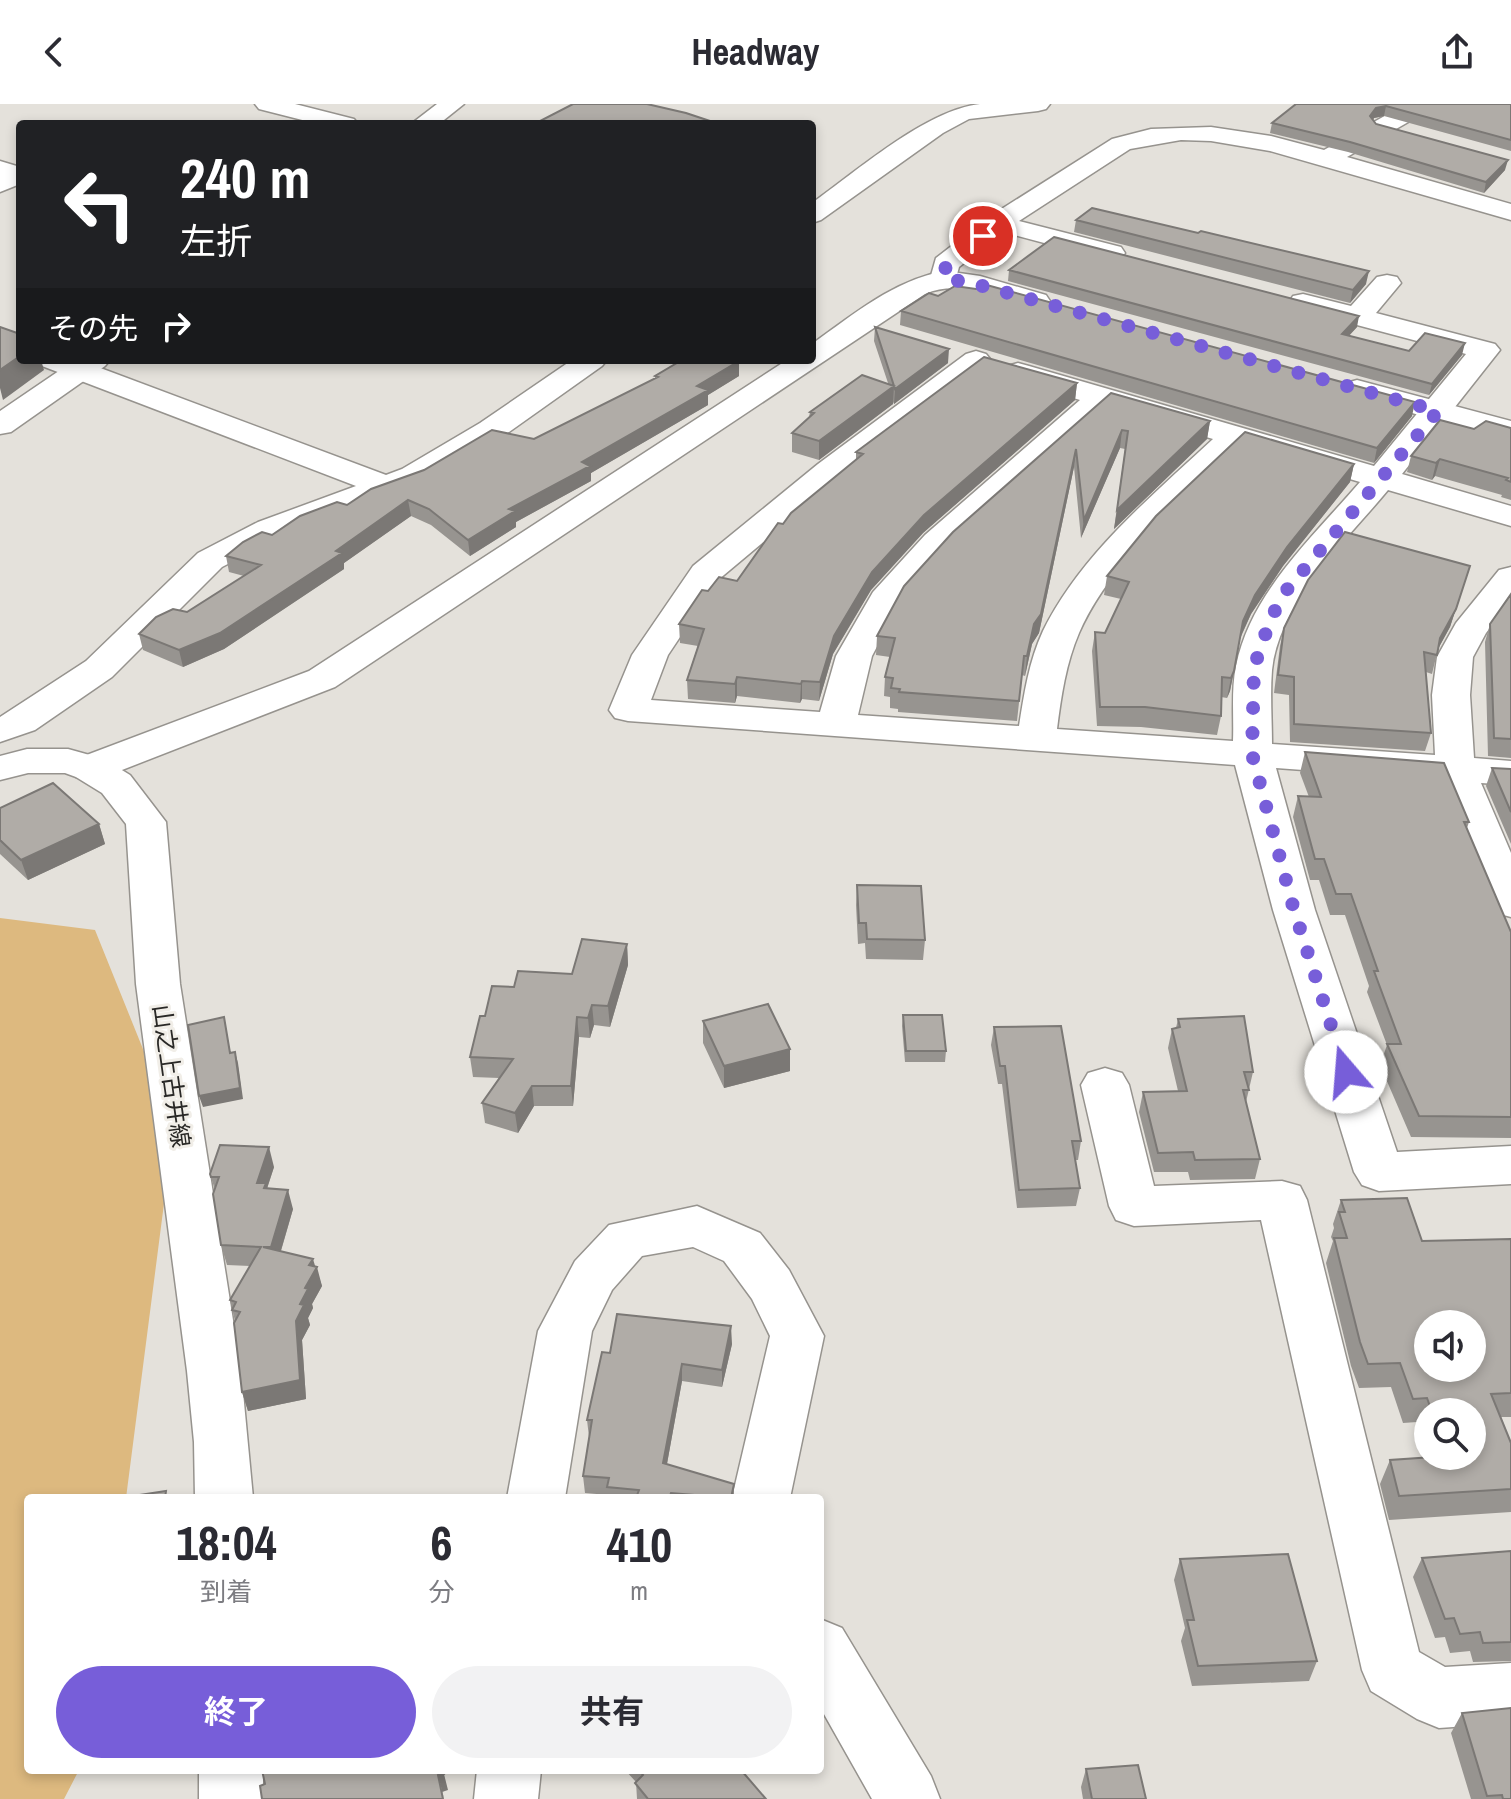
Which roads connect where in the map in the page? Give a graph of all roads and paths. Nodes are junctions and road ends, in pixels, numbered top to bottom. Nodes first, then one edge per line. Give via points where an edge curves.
1 (267, 104) edge
2 (452, 104) edge
3 (1038, 104) edge
4 (1423, 104) edge
5 (330, 120) edge
6 (429, 120) edge
7 (1383, 126) junction
8 (1411, 134) edge
9 (1326, 159) junction
10 (816, 212) edge
11 (1511, 212) edge
12 (998, 223) junction
13 (1133, 258) edge
14 (944, 279) junction
15 (1387, 283) dead end
16 (1282, 296) edge
17 (1059, 307) edge
18 (1357, 316) junction
19 (860, 325) junction
20 (889, 334) edge
21 (1498, 353) edge
22 (816, 354) edge
23 (76, 364) edge
24 (586, 364) edge
25 (801, 364) edge
26 (1332, 382) edge
27 (1103, 396) junction
28 (1438, 411) junction
29 (0, 425) edge
30 (1511, 431) edge
31 (1235, 435) junction
32 (1380, 477) junction
33 (386, 486) junction
34 (1511, 516) edge
35 (1511, 577) edge
36 (836, 724) junction
37 (0, 730) edge
38 (1036, 739) junction
39 (1252, 754) junction
40 (0, 768) edge
41 (90, 768) junction
42 (1455, 769) junction
43 (1511, 773) edge
44 (1511, 903) edge
45 (1105, 1085) dead end
46 (1507, 1167) edge
47 (224, 1494) edge
48 (536, 1494) edge
49 (762, 1494) edge
50 (824, 1655) edge
51 (1511, 1693) edge
52 (231, 1774) edge
53 (509, 1774) edge
54 (231, 1799) edge
55 (506, 1799) edge
56 (908, 1799) edge

1 - 5 street
2 - 6 street
3 - 10 street via 963,113
4 - 7 street
7 - 8 street
7 - 9 street
9 - 11 street
9 - 12 street via 1248,137 1143,137 1121,144
12 - 13 street
12 - 14 street via 946,264
14 - 17 street
14 - 19 street via 919,285
15 - 18 street
16 - 18 street
18 - 21 street
19 - 20 street
19 - 22 street
21 - 28 street
23 - 29 street
23 - 33 street
24 - 33 street via 491,430
25 - 41 street via 322,679
26 - 28 street
27 - 31 street
27 - 36 street via 937,542 885,599 854,656
27 - 36 street via 961,356 705,573 650,655 628,710
28 - 30 street
28 - 32 street
31 - 32 street
31 - 38 street via 1093,579 1061,632 1041,698
32 - 34 street
32 - 39 street via 1285,592 1271,618 1254,667
33 - 37 street via 270,529 210,560 99,669 21,722
35 - 42 street via 1455,657
36 - 38 street
38 - 39 street
39 - 42 street
39 - 46 street via 1294,910 1379,1172
40 - 41 street, 山之上古井線 via 27,761 68,761
41 - 47 street, 山之上古井線 via 116,784 146,822 158,984 214,1371
42 - 43 street
42 - 44 street
45 - 51 street via 1134,1206 1282,1200 1393,1670 1439,1698
48 - 49 street via 565,1331 593,1276 627,1239 697,1226 742,1247 771,1285 797,1336
50 - 56 street
52 - 54 street
53 - 55 street

